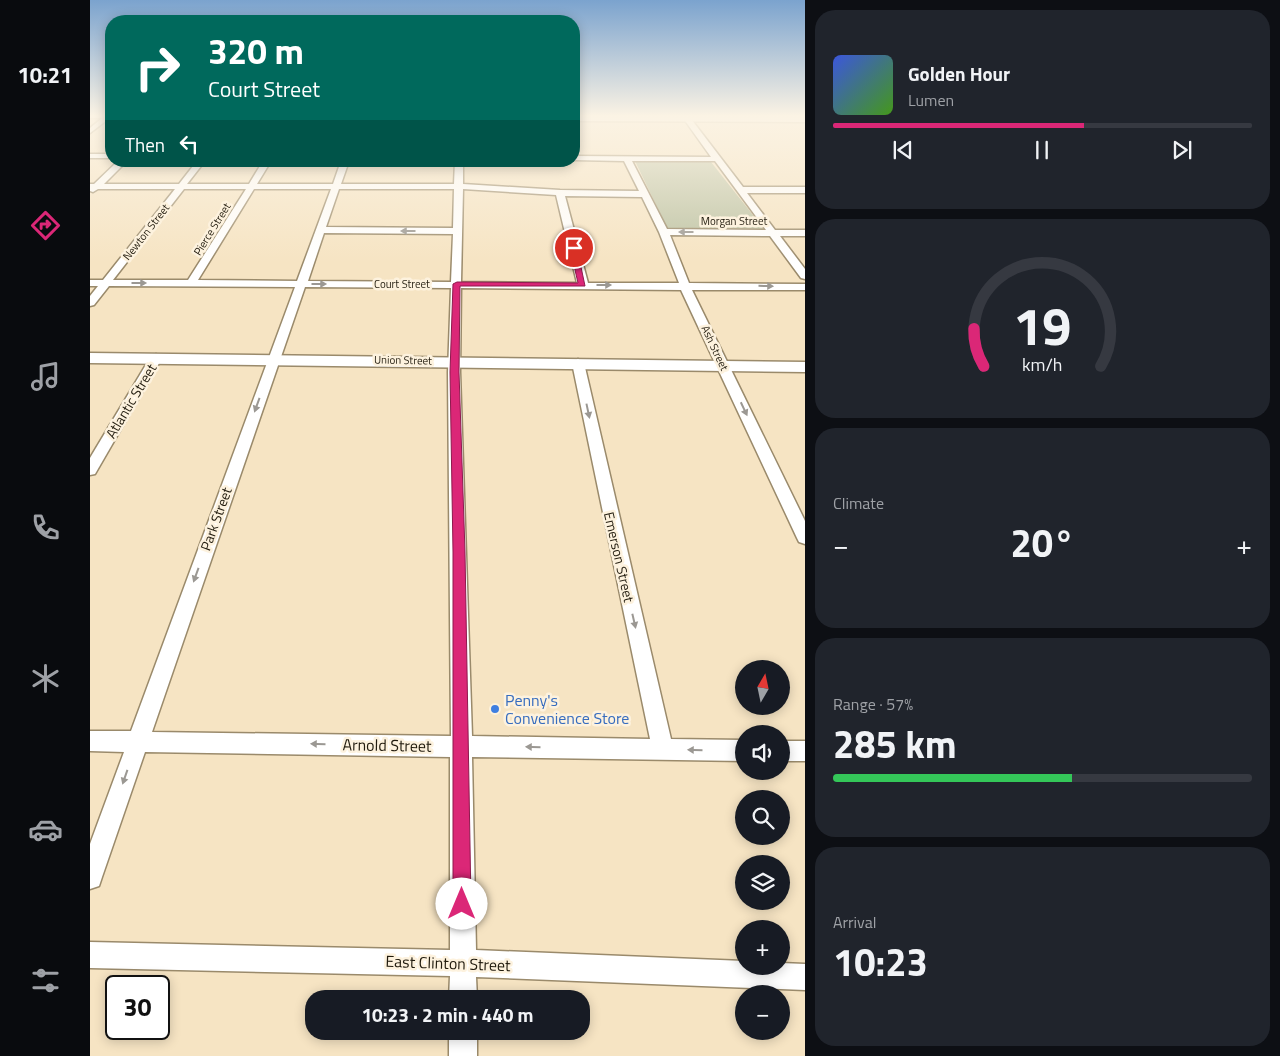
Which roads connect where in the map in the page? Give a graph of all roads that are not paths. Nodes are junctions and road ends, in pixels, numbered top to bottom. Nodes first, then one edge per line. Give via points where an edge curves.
1 (630, 164) edge
2 (721, 164) edge
3 (116, 167) edge
4 (196, 167) edge
5 (263, 167) edge
6 (342, 167) edge
7 (459, 167) edge
8 (181, 186) junction
9 (251, 187) junction
10 (335, 187) junction
11 (458, 187) junction
12 (92, 188) edge
13 (740, 190) junction
14 (805, 190) edge
15 (560, 193) junction
16 (644, 194) junction
17 (320, 230) junction
18 (456, 231) junction
19 (664, 232) junction
20 (772, 233) junction
21 (805, 233) edge
22 (805, 276) edge
23 (192, 282) junction
24 (90, 283) edge
25 (106, 283) junction
26 (300, 284) junction
27 (457, 284) junction
28 (582, 285) junction
29 (685, 286) junction
30 (805, 287) edge
31 (90, 303) edge
32 (90, 358) edge
33 (156, 358) junction
34 (273, 359) junction
35 (454, 361) junction
36 (578, 363) junction
37 (724, 365) junction
38 (805, 367) edge
39 (90, 470) edge
40 (805, 538) edge
41 (90, 741) edge
42 (138, 742) junction
43 (461, 746) junction
44 (663, 750) junction
45 (735, 751) edge
46 (790, 751) edge
47 (805, 752) edge
48 (90, 877) edge
49 (90, 955) edge
50 (462, 963) junction
51 (805, 977) edge
52 (463, 990) edge
53 (463, 1040) edge
54 (463, 1056) edge

1 - 16 street, Ash Street
2 - 13 street
3 - 12 street
4 - 8 street, Newton Street
5 - 9 street, Pierce Street
6 - 10 street, Park Street
7 - 11 street
8 - 9 street
8 - 12 street
8 - 25 street, Newton Street
9 - 10 street
9 - 23 street, Pierce Street
10 - 11 street
10 - 17 street, Park Street
11 - 15 street
11 - 18 street
13 - 14 street
13 - 20 street
15 - 16 street
15 - 28 street
16 - 19 street, Ash Street
18 -> 17 street
17 - 26 street, Park Street
18 - 27 street
20 -> 19 street, Morgan Street
19 - 29 street, Ash Street
20 - 21 street, Morgan Street
20 - 22 street
25 -> 23 street, Court Street
23 - 26 street, Court Street
24 - 25 street, Court Street
25 - 31 street, Newton Street
26 -> 27 street, Court Street
26 - 34 street, Park Street
27 - 28 street, Court Street
27 - 35 street
28 -> 29 street, Court Street
29 -> 30 street, Court Street
29 - 37 street, Ash Street
32 - 33 main road, Union Street
33 - 34 main road, Union Street
33 - 39 street, Atlantic Street
34 - 35 main road, Union Street
34 -> 42 street, Park Street
35 - 36 main road, Union Street
35 - 43 street
36 - 37 main road, Union Street
36 -> 44 street, Emerson Street
37 - 38 main road, Union Street
37 -> 40 street, Ash Street
41 - 42 street, Arnold Street
43 -> 42 street, Arnold Street
42 -> 48 street, Park Street
44 -> 43 street, Arnold Street
43 - 50 street
45 -> 44 street, Arnold Street
46 - 47 street
49 - 50 street, East Clinton Street
50 - 51 street, East Clinton Street
50 - 52 street
53 - 54 street

